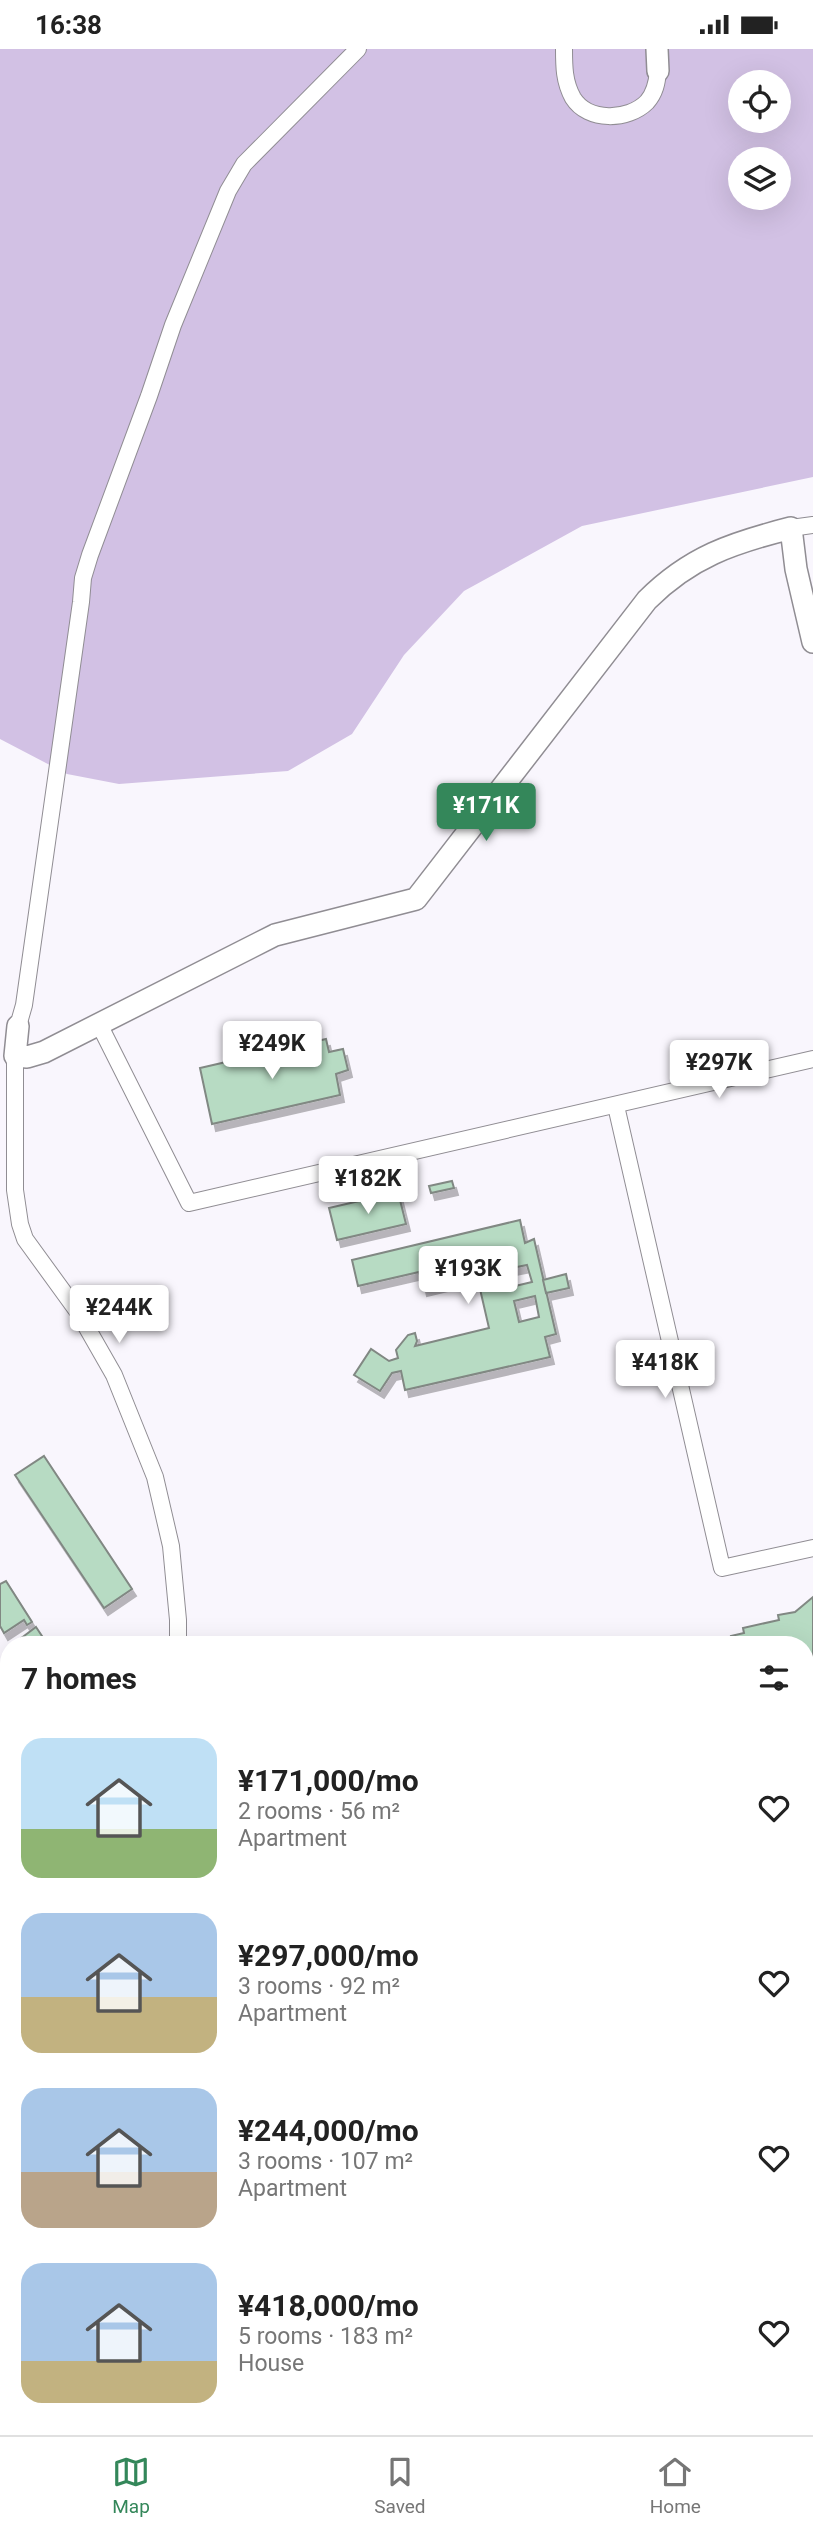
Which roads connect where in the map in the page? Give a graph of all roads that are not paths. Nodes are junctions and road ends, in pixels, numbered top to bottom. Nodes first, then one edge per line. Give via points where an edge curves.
1 (358, 49) edge
2 (564, 49) edge
3 (657, 49) edge
4 (658, 71) joint
5 (813, 525) edge
6 (790, 528) junction
7 (813, 642) edge
8 (99, 1024) junction
9 (18, 1027) joint
10 (15, 1056) junction
11 (813, 1059) edge
12 (617, 1105) junction
13 (813, 1548) edge
14 (178, 1636) edge

1 - 9 street via 244,164 228,191 173,325 90,555
2 - 4 street via 570,92 591,113 621,116 640,107 656,87
3 - 4 street
5 - 6 street
6 - 7 street
6 - 8 street via 711,553 660,587 416,899 275,935
8 - 10 street via 44,1052
8 - 12 street via 190,1203
9 - 10 street
10 - 14 street via 15,1190 20,1224 25,1239 78,1312 114,1375 147,1456 171,1546
11 - 12 street
12 - 13 street via 722,1569

